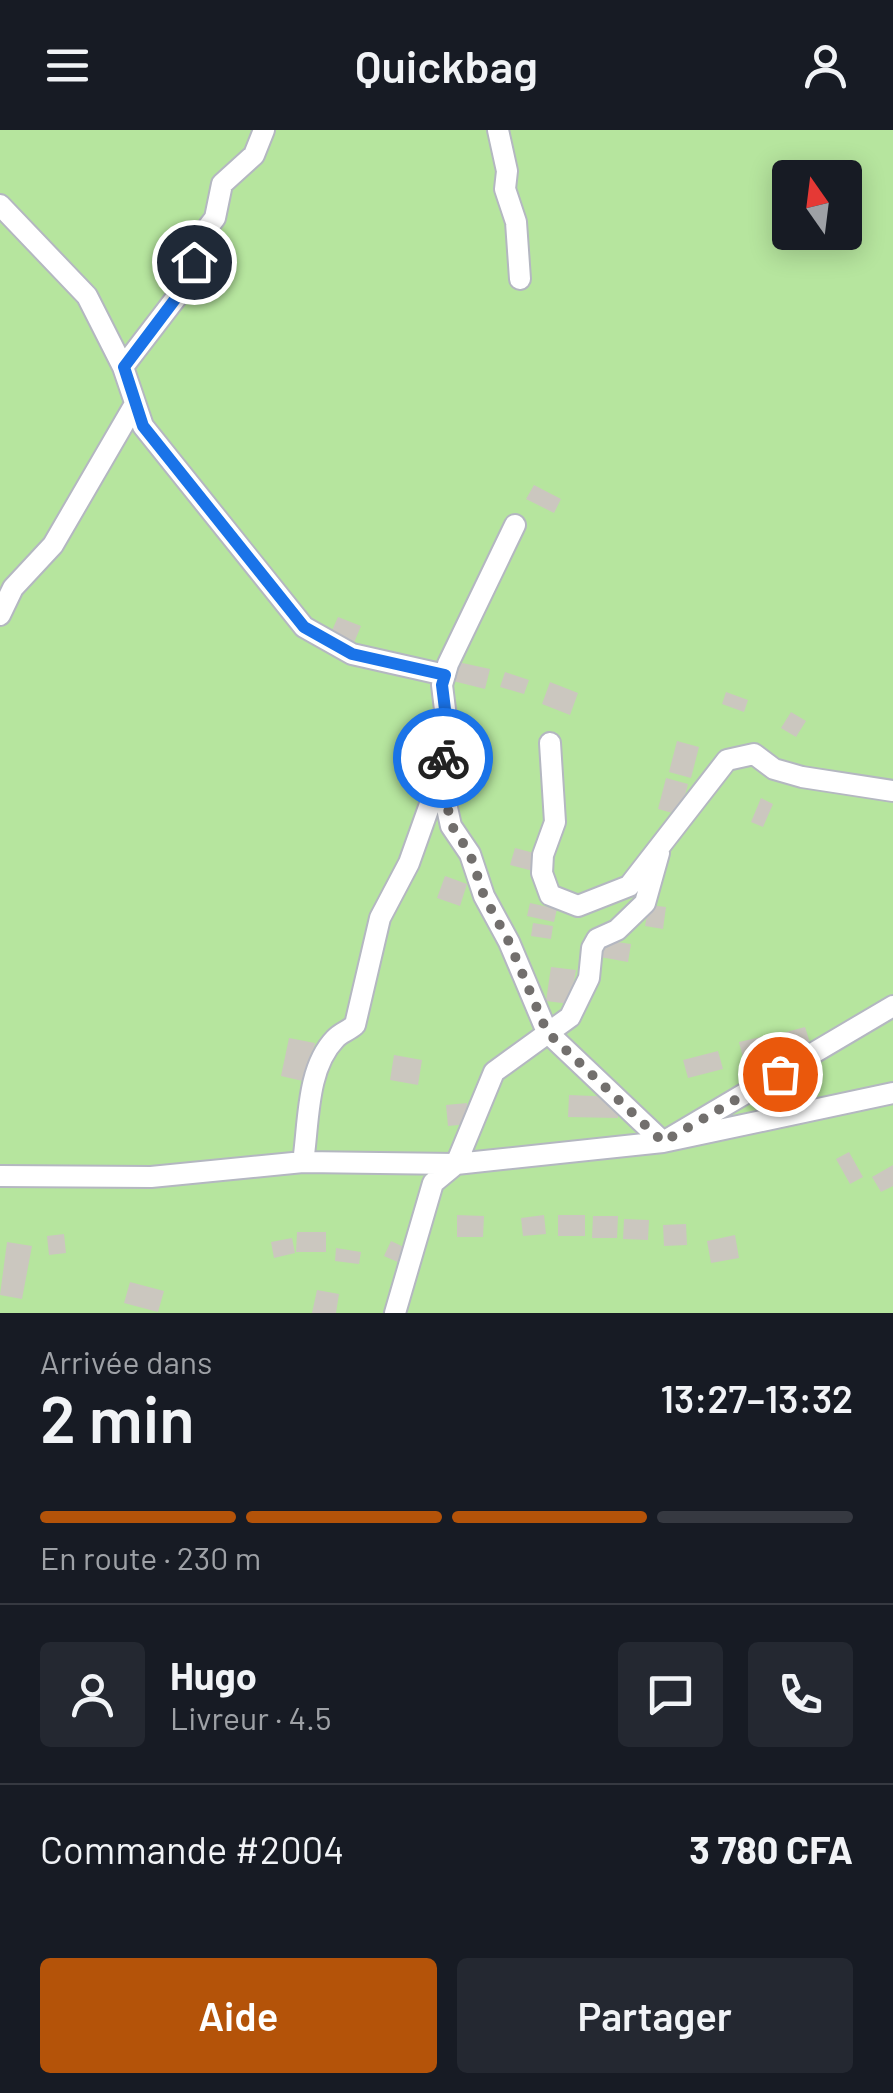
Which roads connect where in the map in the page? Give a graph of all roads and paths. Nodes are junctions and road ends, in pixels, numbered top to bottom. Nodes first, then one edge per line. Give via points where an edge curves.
1 (264, 130) edge
2 (498, 130) edge
3 (0, 205) edge
4 (520, 279) dead end
5 (124, 367) junction
6 (134, 404) junction
7 (515, 525) dead end
8 (0, 615) edge
9 (445, 675) junction
10 (550, 743) dead end
11 (440, 776) junction
12 (893, 791) edge
13 (662, 842) junction
14 (893, 1006) edge
15 (547, 1032) junction
16 (893, 1093) edge
17 (663, 1142) junction
18 (304, 1162) junction
19 (456, 1164) junction
20 (0, 1176) edge
21 (396, 1313) edge

1 - 5 street via 254,154 222,184 215,218 192,248 194,262 179,294
2 - 4 street
3 - 5 street via 87,296
5 - 6 street
6 - 8 street via 53,545 13,588
6 - 9 street via 143,426 304,627 352,654
7 - 9 street
9 - 11 street via 448,734
10 - 13 street via 555,822 542,873 550,894 578,906 629,886
11 - 15 street via 452,826
11 - 18 street via 409,863 380,918 354,1026 337,1036 315,1075
12 - 13 street via 774,770 754,754 726,760
13 - 15 street via 645,903 597,939 590,978 570,1017
14 - 17 street
15 - 17 street
15 - 19 street via 494,1072
16 - 17 street
17 - 19 street
18 - 19 street
18 - 20 street via 151,1177
19 - 21 street via 433,1183

